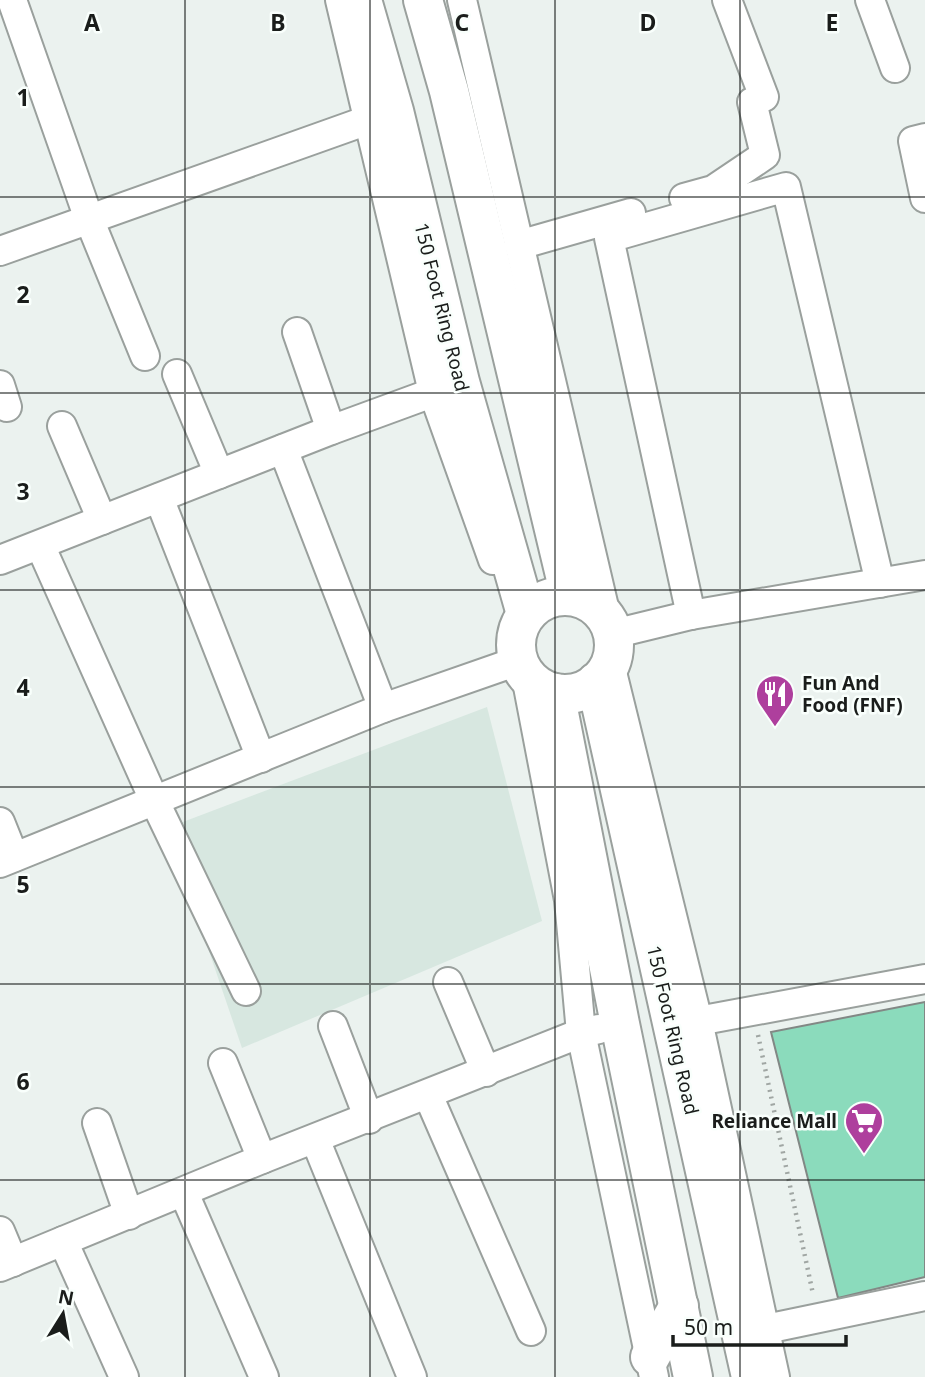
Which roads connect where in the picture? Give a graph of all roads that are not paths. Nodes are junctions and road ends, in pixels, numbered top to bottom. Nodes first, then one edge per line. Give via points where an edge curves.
1 (12, 0) edge
2 (340, 0) edge
3 (362, 0) edge
4 (424, 0) edge
5 (463, 0) edge
6 (726, 0) edge
7 (870, 0) edge
8 (895, 68) dead end
9 (381, 115) junction
10 (925, 138) edge
11 (925, 198) edge
12 (89, 219) junction
13 (519, 245) junction
14 (0, 251) edge
15 (297, 332) dead end
16 (145, 356) dead end
17 (177, 374) dead end
18 (447, 387) junction
19 (62, 426) dead end
20 (331, 430) junction
21 (283, 449) junction
22 (219, 474) junction
23 (159, 498) junction
24 (102, 520) junction
25 (40, 545) junction
26 (0, 560) edge
27 (925, 575) edge
28 (880, 583) junction
29 (570, 596) junction
30 (691, 615) junction
31 (607, 650) junction
32 (528, 654) junction
33 (383, 708) junction
34 (261, 758) junction
35 (155, 802) junction
36 (0, 822) edge
37 (7, 860) edge
38 (925, 979) edge
39 (447, 982) dead end
40 (246, 991) dead end
41 (698, 1021) junction
42 (620, 1024) junction
43 (333, 1026) dead end
44 (581, 1033) junction
45 (223, 1063) dead end
46 (486, 1072) junction
47 (428, 1095) junction
48 (369, 1119) junction
49 (97, 1123) dead end
50 (315, 1139) junction
51 (262, 1159) junction
52 (184, 1193) junction
53 (129, 1215) junction
54 (0, 1231) edge
55 (63, 1241) junction
56 (7, 1264) edge
57 (925, 1296) edge
58 (679, 1306) junction
59 (531, 1331) dead end
60 (765, 1364) edge
61 (652, 1367) edge
62 (124, 1377) edge
63 (264, 1377) edge
64 (412, 1377) edge
65 (694, 1377) edge

1 - 12 street
2 - 9 street
3 - 9 highway, 150 Foot Ring Road
4 - 29 highway
5 - 13 street
6 - 13 street via 758,99 765,155 713,190
7 - 8 street
9 - 12 street
9 - 18 highway, 150 Foot Ring Road
10 - 11 street via 913,141
12 - 14 street
12 - 16 street
13 - 31 street
15 - 20 street
17 - 22 street
18 - 20 street
18 - 32 highway, 150 Foot Ring Road
19 - 24 street
20 - 21 street
21 - 22 street
21 - 33 street
22 - 23 street
23 - 24 street
23 - 34 street
24 - 25 street
25 - 26 street
25 - 35 street
27 - 28 street
28 - 30 street
28 - 30 street via 786,187 609,238
29 - 31 highway via 598,608
29 - 32 highway via 539,602
30 - 31 street
31 - 32 highway via 588,689 572,694
31 - 41 street
31 - 60 highway, 150 Foot Ring Road
32 - 33 street
32 - 42 highway, 150 Foot Ring Road
32 - 44 street via 569,900
33 - 34 street
34 - 35 street
35 - 37 street
35 - 40 street
36 - 37 street
38 - 41 street
39 - 46 street
41 - 60 street
42 - 44 street
42 - 58 highway, 150 Foot Ring Road
43 - 48 street
44 - 46 street
44 - 61 street
45 - 51 street
46 - 47 street
47 - 48 street
47 - 59 street
48 - 50 street
49 - 53 street
50 - 51 street
50 - 64 street
51 - 52 street
52 - 53 street
52 - 63 street
53 - 55 street
54 - 56 street
55 - 56 street
55 - 62 street
57 - 60 street via 819,1318
58 - 61 highway
58 - 65 highway, 150 Foot Ring Road

